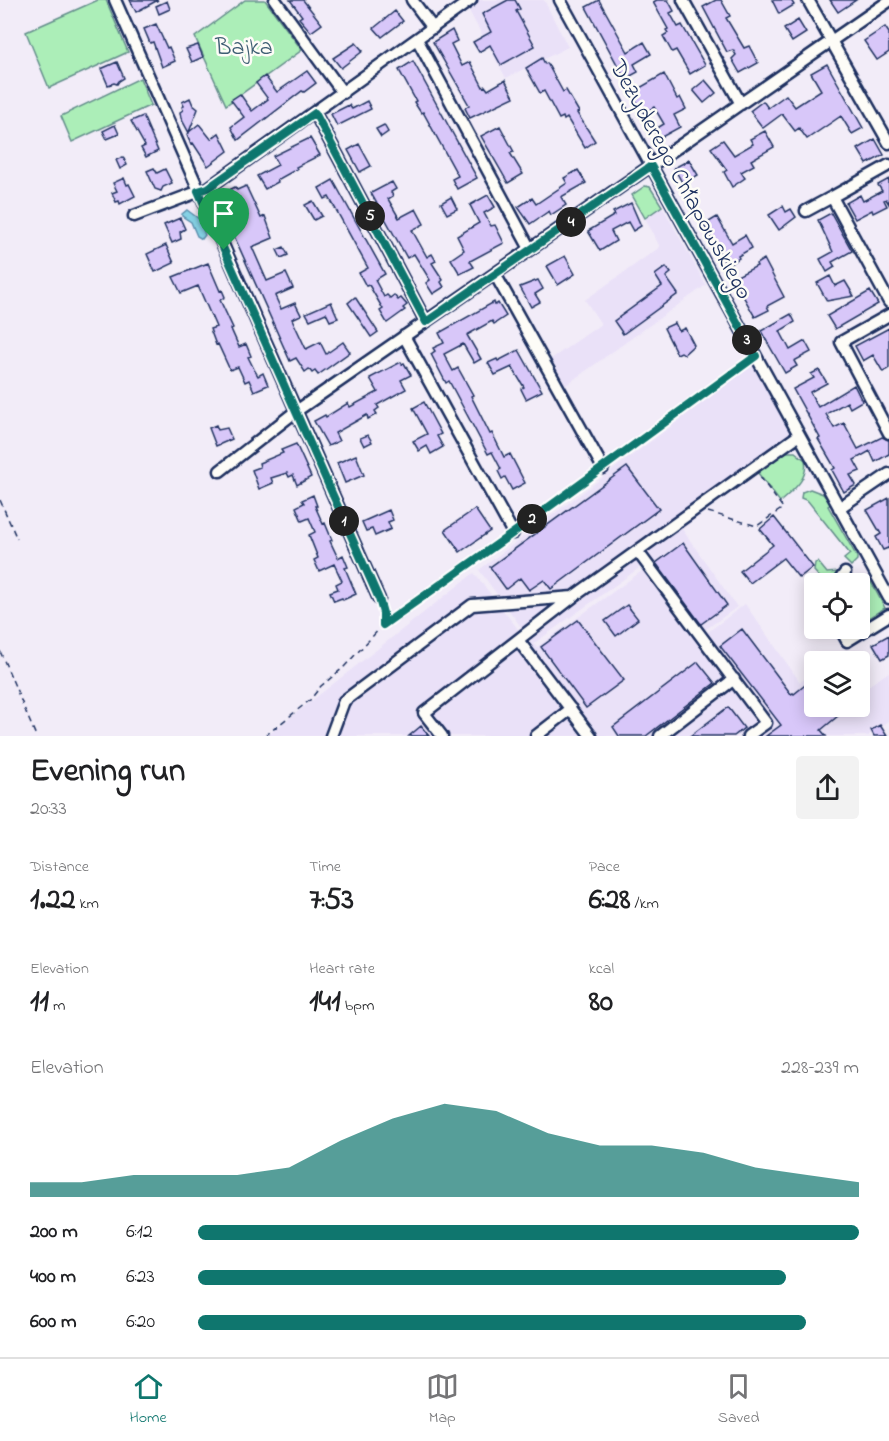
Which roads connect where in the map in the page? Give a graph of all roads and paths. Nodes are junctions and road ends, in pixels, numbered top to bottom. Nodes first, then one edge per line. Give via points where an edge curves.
1 (115, 0) edge
2 (275, 0) edge
3 (412, 0) edge
4 (471, 0) edge
5 (560, 0) edge
6 (683, 0) edge
7 (807, 0) edge
8 (889, 1) edge
9 (433, 28) junction
10 (417, 39) junction
11 (831, 42) junction
12 (343, 93) junction
13 (741, 104) junction
14 (315, 113) junction
15 (887, 135) edge
16 (889, 165) edge
17 (651, 166) junction
18 (198, 191) junction
19 (832, 197) junction
20 (806, 211) dead end
21 (134, 216) dead end
22 (530, 249) junction
23 (495, 274) junction
24 (889, 302) edge
25 (889, 315) edge
26 (426, 322) junction
27 (404, 336) junction
28 (756, 356) junction
29 (295, 412) junction
30 (889, 433) edge
31 (799, 435) junction
32 (752, 467) junction
33 (603, 468) junction
34 (220, 471) dead end
35 (889, 474) edge
36 (0, 500) edge
37 (839, 508) junction
38 (695, 509) junction
39 (513, 533) junction
40 (17, 539) dead end
41 (638, 552) junction
42 (573, 597) junction
43 (889, 598) edge
44 (379, 599) joint
45 (889, 615) edge
46 (383, 625) junction
47 (870, 627) edge
48 (518, 640) junction
49 (0, 651) edge
50 (2, 659) edge
51 (734, 679) junction
52 (571, 709) junction
53 (36, 736) edge
54 (265, 736) edge
55 (332, 736) edge
56 (442, 736) edge
57 (536, 736) edge
58 (591, 736) edge
59 (660, 736) edge
60 (748, 736) edge

1 - 18 street
2 - 12 street
3 - 9 street
4 - 9 street
5 - 17 street, Dezyderego Chłapowskiego
6 - 13 street
7 - 11 street
8 - 11 street
9 - 10 street
10 - 12 street
10 - 22 street
11 - 13 street
11 - 15 street
12 - 14 street
13 - 17 street
14 - 18 street via 208,188
14 - 26 street
16 - 19 street
17 - 22 street
17 - 28 street, Dezyderego Chłapowskiego
18 - 21 street
18 - 29 street
19 - 20 street
19 - 24 street
22 - 23 street
23 - 26 street
23 - 33 street
25 - 30 street via 842,342
26 - 27 street
27 - 29 street
27 - 39 street
28 - 31 street, Dezyderego Chłapowskiego
28 - 33 path
29 - 34 street
29 - 44 street
31 - 32 street
31 - 37 street, Dezyderego Chłapowskiego
32 - 38 street
32 - 38 path via 783,508 757,526
33 - 39 path
35 - 37 street
36 - 40 path
37 - 43 street, Dezyderego Chłapowskiego
38 - 41 street
39 - 46 path
41 - 42 street
41 - 51 street
42 - 48 street
42 - 55 street via 472,605 344,701
44 - 46 path
45 - 47 street
46 - 54 path via 310,700
48 - 52 street
48 - 56 street via 424,713
49 - 50 path
50 - 53 path
51 - 59 street
51 - 60 street via 766,723
52 - 57 street
52 - 58 street

